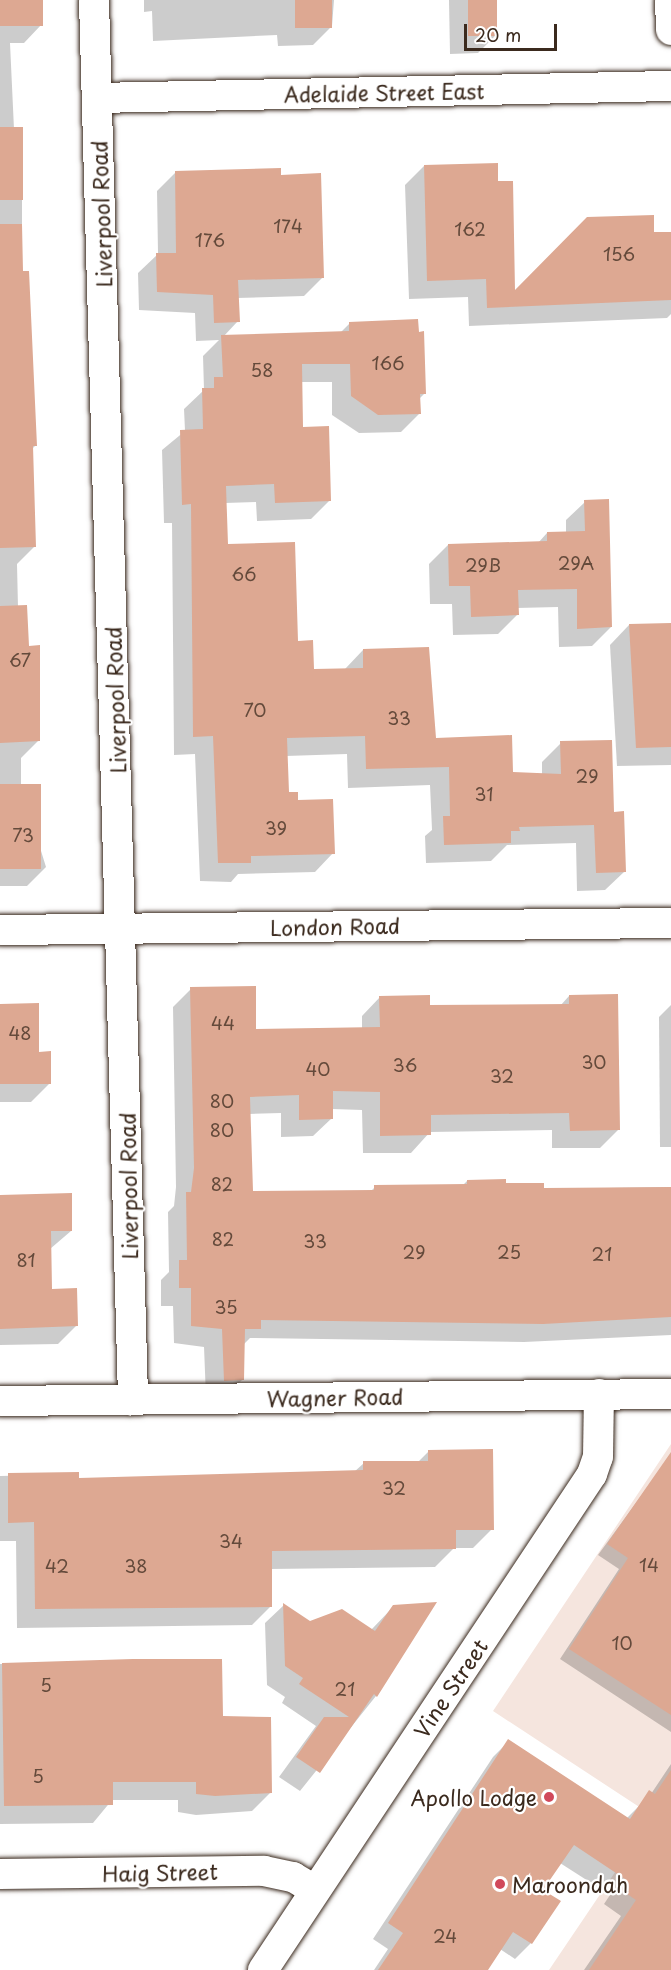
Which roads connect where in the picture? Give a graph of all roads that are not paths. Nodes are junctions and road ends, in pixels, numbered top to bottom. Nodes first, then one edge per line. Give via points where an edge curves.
1 (94, 0) edge
2 (670, 0) edge
3 (671, 30) edge
4 (671, 86) edge
5 (97, 98) junction
6 (671, 922) edge
7 (122, 929) junction
8 (0, 930) edge
9 (599, 1394) junction
10 (671, 1394) edge
11 (133, 1400) junction
12 (0, 1401) edge
13 (0, 1874) edge
14 (315, 1890) junction
15 (263, 1970) edge

1 - 5 street, Liverpool Road
2 - 3 street
4 - 5 street, Adelaide Street East
5 - 7 street, Liverpool Road
6 - 7 street, London Road
7 - 8 street, London Road
7 - 11 street, Liverpool Road
9 - 10 street, Wagner Road
9 - 11 street, Wagner Road
9 - 14 street, Vine Street via 598,1457 592,1474
11 - 12 street, Wagner Road
13 - 14 street, Haig Street via 264,1871 293,1877
14 - 15 street, Vine Street

